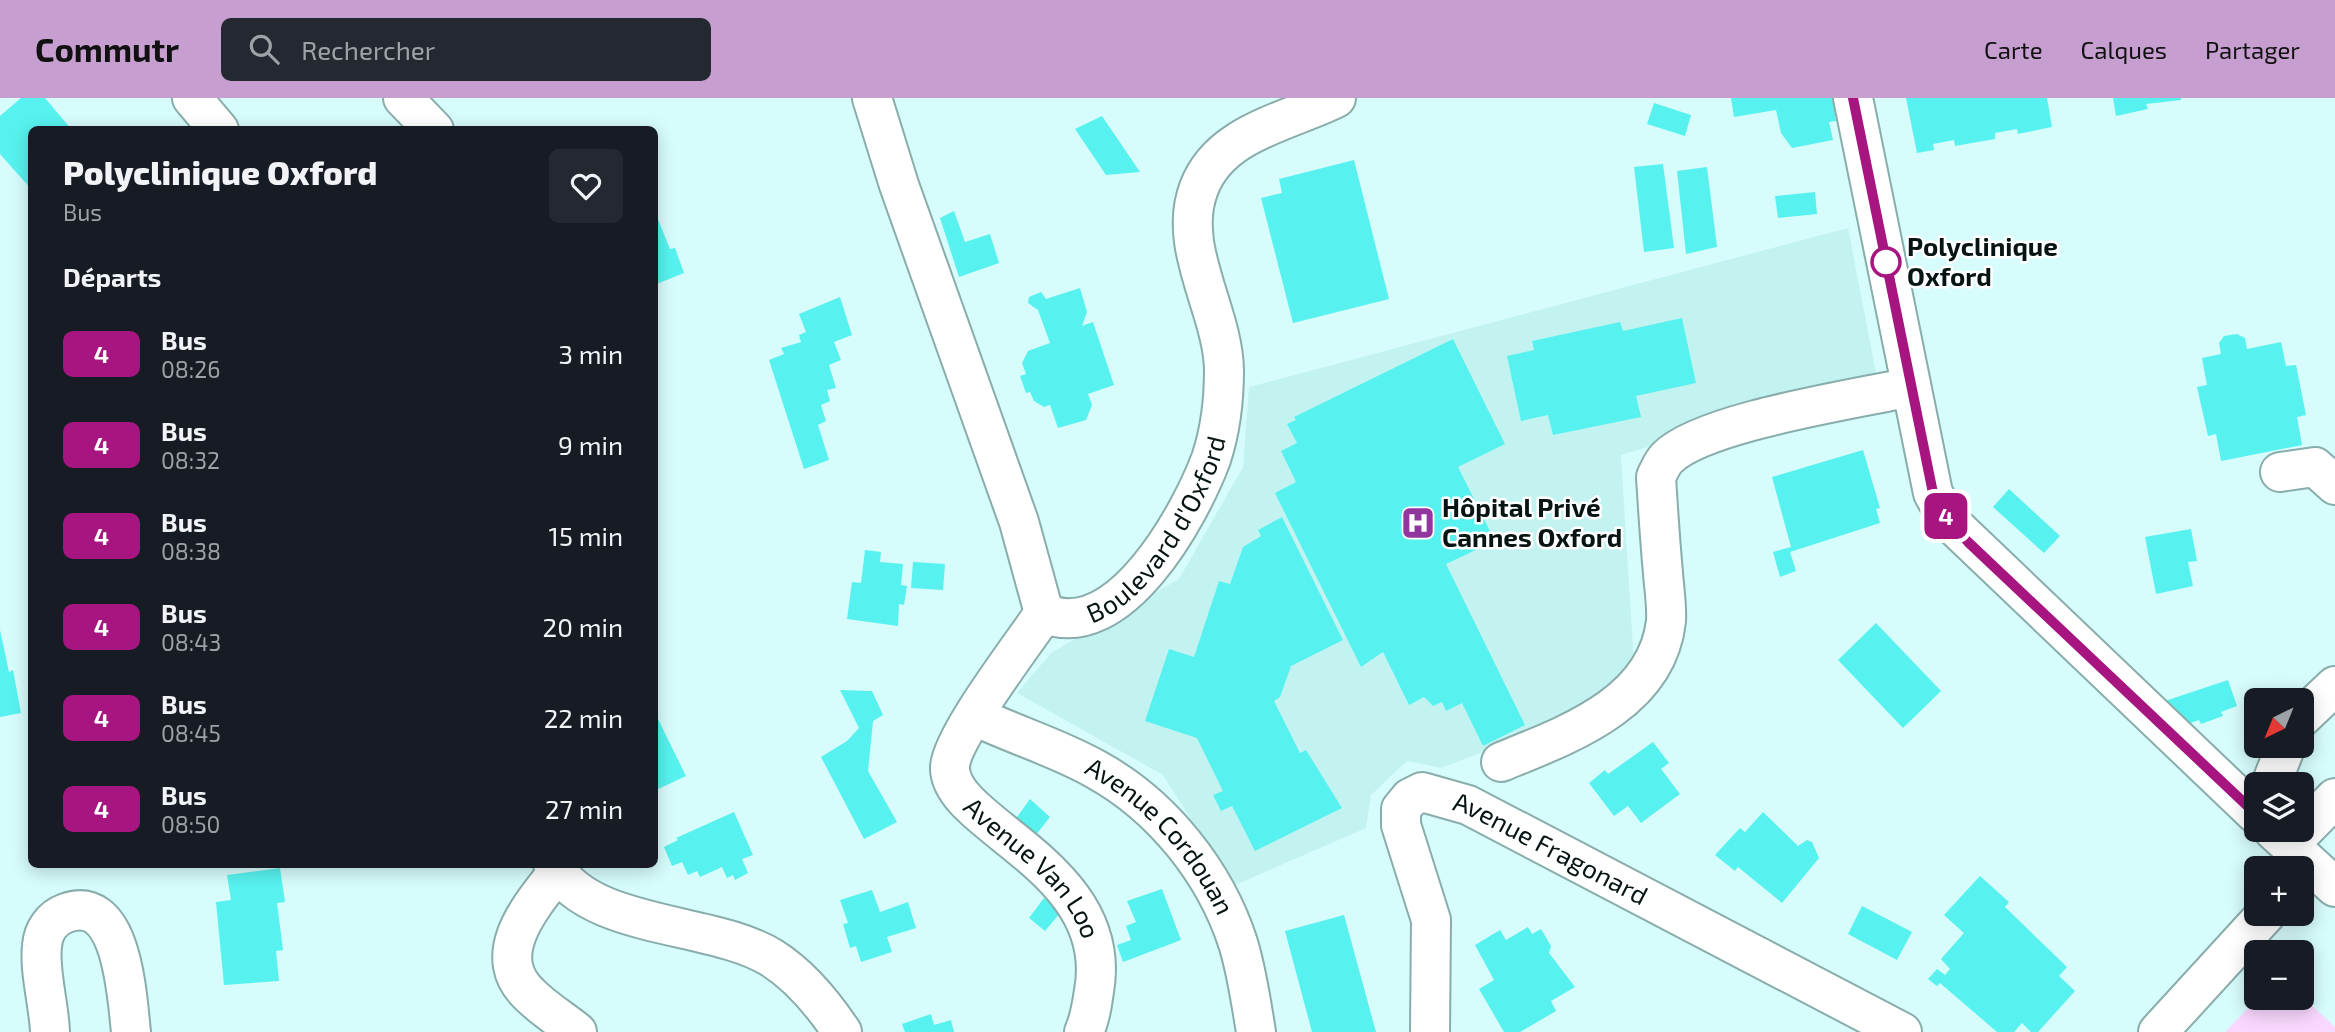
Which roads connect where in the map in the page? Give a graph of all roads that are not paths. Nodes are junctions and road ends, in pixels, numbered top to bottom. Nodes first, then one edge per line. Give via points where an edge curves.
1 (192, 98) edge
2 (403, 98) edge
3 (872, 98) edge
4 (1336, 98) edge
5 (1853, 98) edge
6 (216, 126) edge
7 (430, 126) edge
8 (1911, 387) junction
9 (2280, 472) dead end
10 (2335, 485) edge
11 (1044, 613) junction
12 (2335, 686) edge
13 (2314, 706) edge
14 (975, 716) junction
15 (1501, 762) dead end
16 (2335, 798) edge
17 (2244, 803) edge
18 (2304, 856) edge
19 (555, 869) edge
20 (2255, 926) edge
21 (50, 1032) edge
22 (131, 1032) edge
23 (577, 1032) edge
24 (842, 1032) edge
25 (1084, 1032) edge
26 (1256, 1032) edge
27 (1430, 1032) edge
28 (1902, 1032) edge
29 (2158, 1032) edge

1 - 6 street
2 - 7 street
3 - 11 street, Boulevard d'Oxford via 1019,522
4 - 11 street, Boulevard d'Oxford via 1236,142 1214,161 1199,188 1191,219 1224,367 1223,402 1212,456 1192,505 1163,552 1117,599 1087,618 1059,620
5 - 8 street
8 - 15 street via 1716,431 1665,459 1656,477 1666,619 1660,648 1633,690 1613,708 1589,724
8 - 17 street via 1933,493 1948,520
9 - 10 street via 2315,467
11 - 14 street, Avenue Van Loo
12 - 13 street
14 - 25 street, Avenue Van Loo via 953,751 953,784 1046,866 1079,909 1096,944 1097,963
14 - 26 street, Avenue Cordouan via 1096,769 1138,797 1173,832 1224,907 1241,957
16 - 18 street
19 - 23 street via 512,947 513,972 529,994
19 - 24 street via 608,909 732,941 771,957 798,979
20 - 29 street
21 - 22 street via 42,946 47,928 58,916 76,909 96,915 114,935
27 - 28 street, Avenue Fragonard via 1431,920 1401,825 1401,809 1422,792 1468,805

